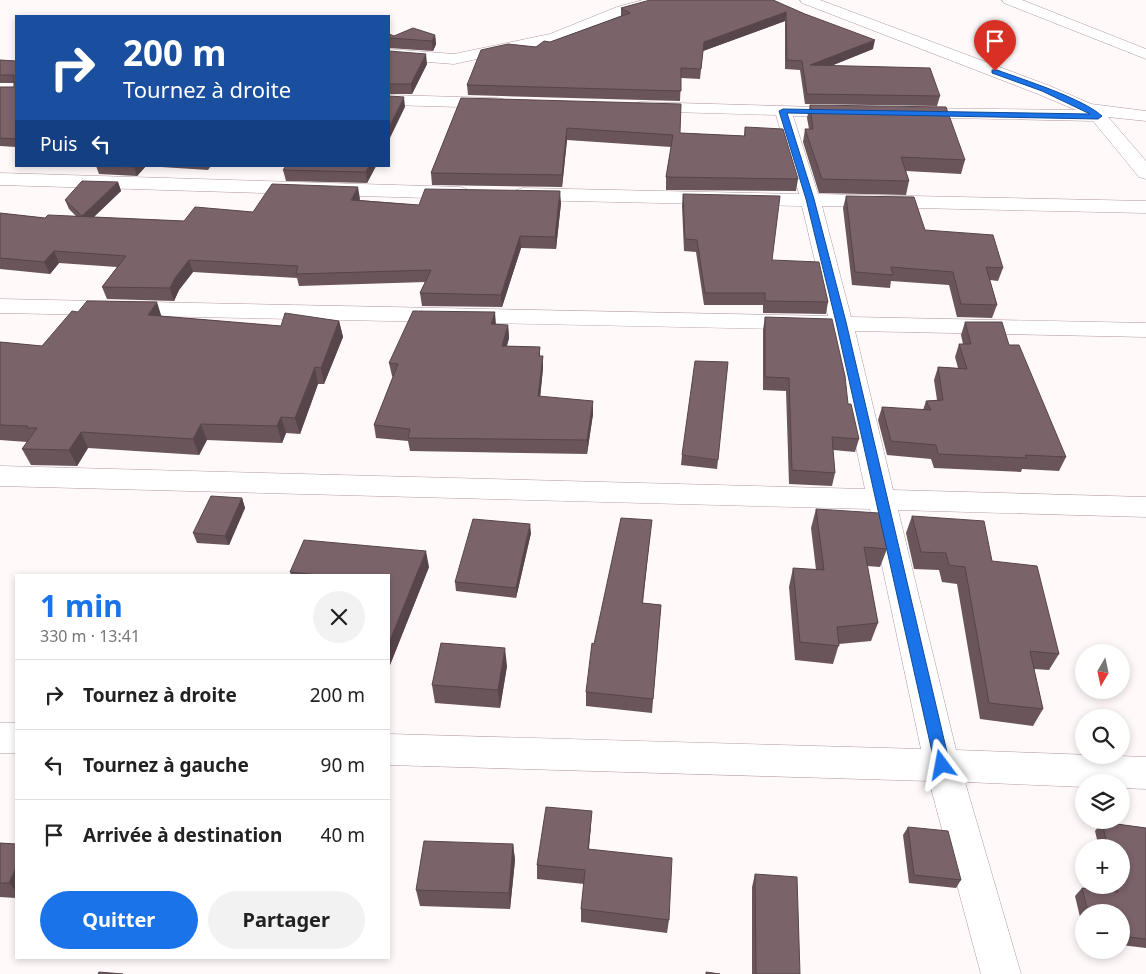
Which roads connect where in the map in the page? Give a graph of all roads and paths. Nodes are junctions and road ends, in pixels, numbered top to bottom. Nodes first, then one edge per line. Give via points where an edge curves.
1 (658, 0) edge
2 (807, 0) edge
3 (1009, 0) edge
4 (390, 54) edge
5 (1146, 54) edge
6 (390, 100) edge
7 (515, 104) edge
8 (624, 107) edge
9 (783, 111) junction
10 (862, 113) edge
11 (891, 113) edge
12 (1092, 113) junction
13 (1146, 116) edge
14 (45, 167) edge
15 (1146, 173) edge
16 (0, 179) edge
17 (23, 180) junction
18 (0, 192) edge
19 (481, 193) edge
20 (500, 194) edge
21 (810, 199) junction
22 (1146, 206) edge
23 (0, 306) edge
24 (841, 322) junction
25 (1146, 330) edge
26 (0, 476) edge
27 (880, 501) junction
28 (1146, 507) edge
29 (0, 738) edge
30 (15, 738) edge
31 (390, 750) edge
32 (942, 765) junction
33 (1146, 773) edge
34 (1001, 974) edge

1 - 4 street via 622,10 554,38 482,53 454,58
2 - 12 street via 1044,90
3 - 5 street
6 - 7 street
8 - 9 street
9 - 10 street
9 - 21 street
11 - 12 street
12 - 13 street
12 - 15 street
14 - 17 street
16 - 17 street
17 - 18 street
17 - 19 street
20 - 21 street
21 - 22 street
21 - 24 street
23 - 24 street
24 - 25 street
24 - 27 street
26 - 27 street
27 - 28 street
27 - 32 street
29 - 30 street
31 - 32 street
32 - 33 street
32 - 34 street

